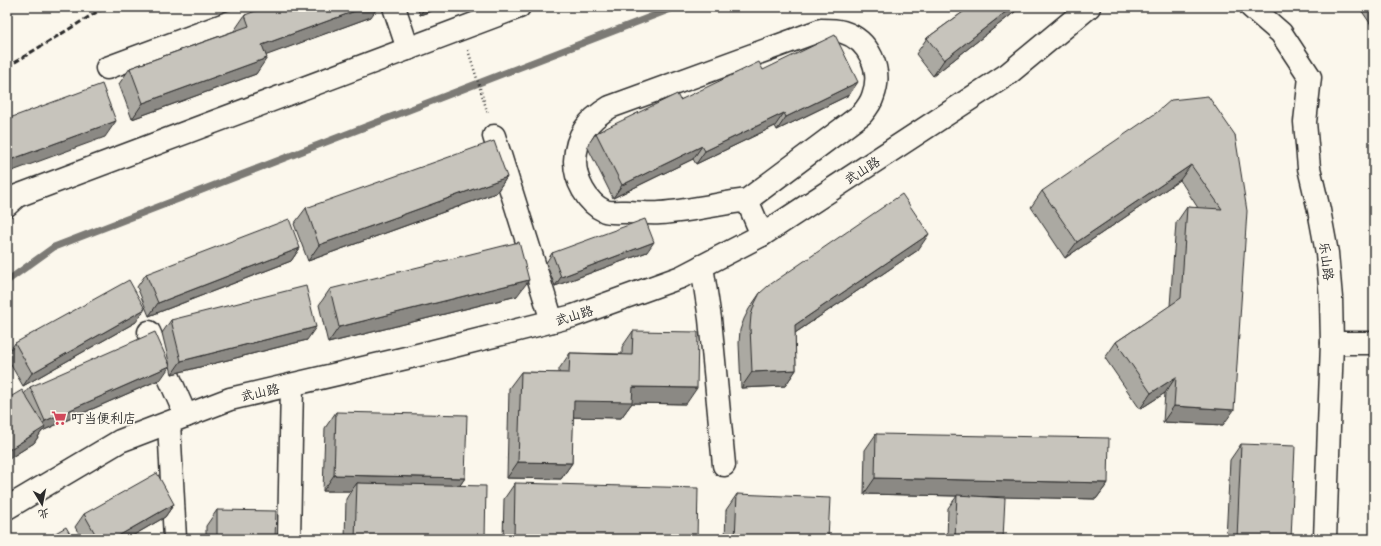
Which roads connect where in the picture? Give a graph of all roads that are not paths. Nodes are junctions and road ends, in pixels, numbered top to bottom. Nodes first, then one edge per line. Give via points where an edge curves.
1 (271, 7) edge
2 (394, 7) edge
3 (519, 7) edge
4 (1089, 7) edge
5 (1251, 7) edge
6 (408, 49) junction
7 (107, 68) dead end
8 (494, 136) road end
9 (747, 200) junction
10 (7, 205) edge
11 (762, 235) junction
12 (702, 266) junction
13 (552, 322) junction
14 (149, 332) dead end
15 (1332, 343) junction
16 (1374, 343) edge
17 (292, 385) junction
18 (177, 420) junction
19 (724, 465) dead end
20 (7, 508) edge
21 (175, 539) edge
22 (289, 539) edge
23 (1325, 539) edge

1 - 7 street
2 - 6 street
3 - 6 street
4 - 11 street, 武山路 via 1008,74
5 - 15 street, 乐山路 via 1281,33 1310,77 1305,122 1309,168 1327,253
6 - 10 street via 17,196
8 - 13 street
9 - 9 street via 862,114 869,106 877,74 870,53 854,37 838,31 821,30 610,107 591,120 579,140 575,153 578,180 585,193 605,211 659,213
9 - 11 street
11 - 12 street, 武山路
12 - 13 street, 武山路 via 674,280
12 - 19 street via 710,319
13 - 17 street, 武山路
14 - 18 street
15 - 16 street
15 - 23 street, 乐山路
17 - 18 street, 武山路 via 230,399
17 - 22 street
18 - 20 street, 武山路 via 120,441
18 - 21 street

